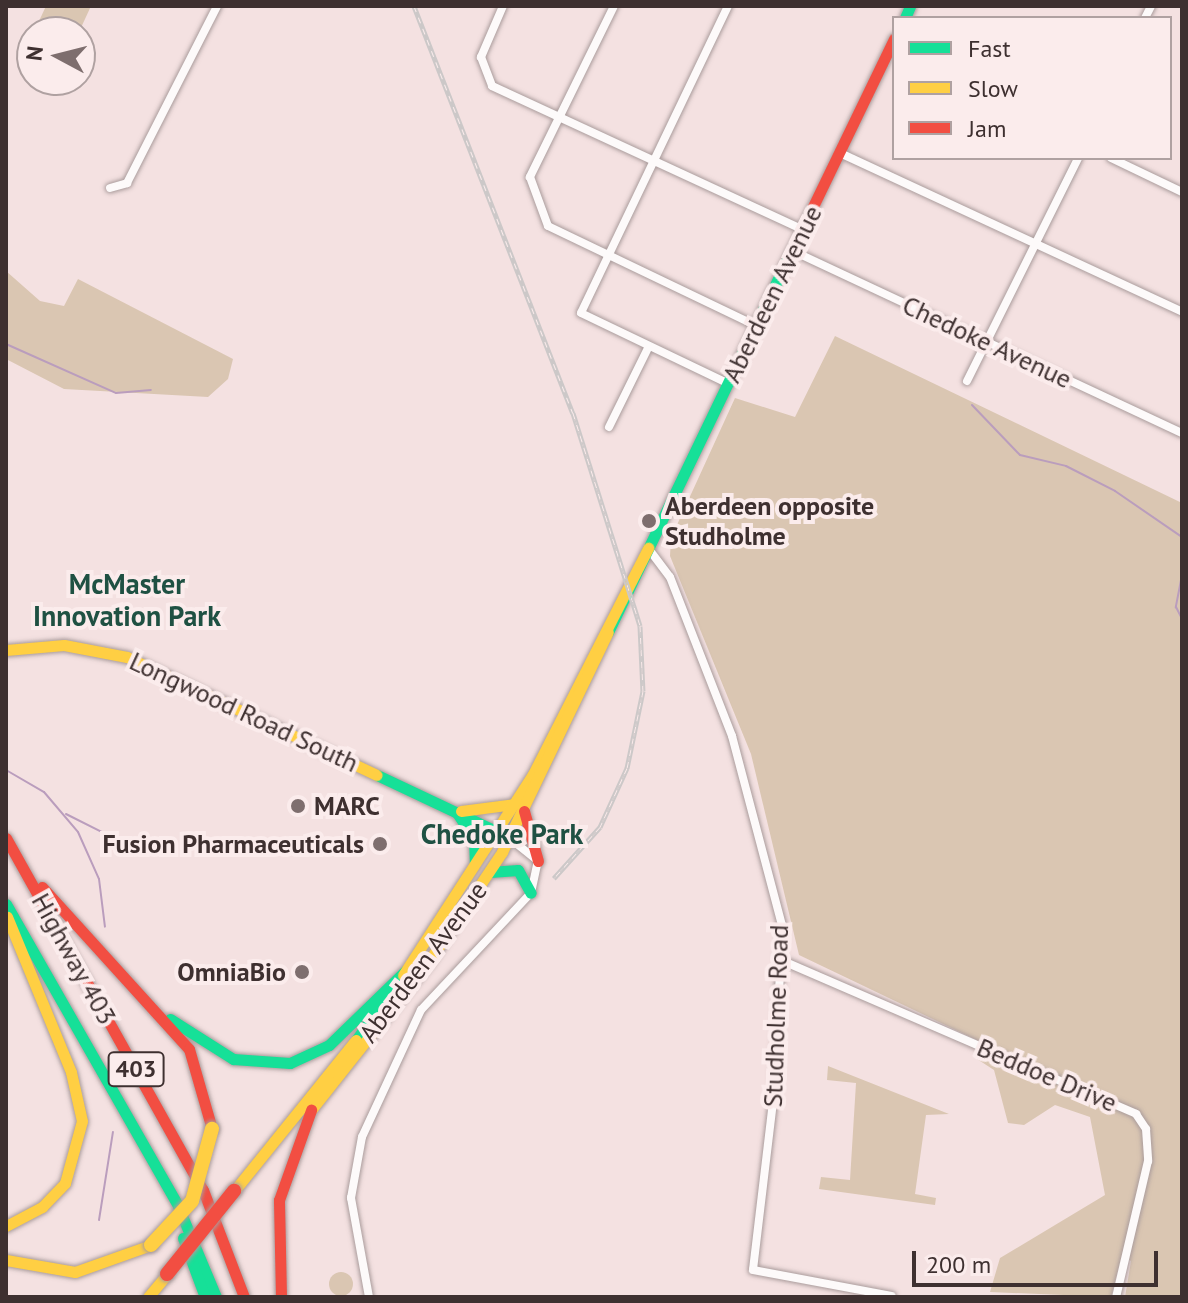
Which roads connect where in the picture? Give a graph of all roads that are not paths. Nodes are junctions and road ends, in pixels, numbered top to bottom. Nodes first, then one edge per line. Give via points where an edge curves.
1 (217, 6) edge
2 (503, 6) edge
3 (614, 6) edge
4 (728, 6) edge
5 (890, 56) edge
6 (559, 118) junction
7 (840, 153) junction
8 (653, 160) junction
9 (1077, 160) edge
10 (1115, 160) edge
11 (110, 188) dead end
12 (1182, 192) edge
13 (803, 230) junction
14 (1035, 244) junction
15 (793, 251) junction
16 (608, 255) junction
17 (1182, 312) edge
18 (757, 326) junction
19 (987, 341) junction
20 (649, 346) junction
21 (967, 381) dead end
22 (729, 384) junction
23 (609, 427) dead end
24 (1182, 433) edge
25 (648, 548) junction
26 (6, 650) edge
27 (519, 807) junction
28 (455, 810) junction
29 (504, 834) junction
30 (9, 843) edge
31 (538, 861) junction
32 (490, 872) junction
33 (470, 874) junction
34 (531, 893) junction
35 (6, 904) edge
36 (6, 913) edge
37 (783, 961) junction
38 (406, 970) junction
39 (163, 1015) junction
40 (311, 1110) junction
41 (151, 1156) junction
42 (237, 1196) junction
43 (6, 1226) edge
44 (6, 1260) edge
45 (170, 1276) junction
46 (892, 1296) edge
47 (148, 1297) edge
48 (159, 1297) edge
49 (205, 1297) edge
50 (216, 1297) edge
51 (244, 1297) edge
52 (281, 1297) edge
53 (369, 1297) edge
54 (1116, 1297) edge

1 - 11 street via 127,183
2 - 6 street via 481,57 484,78
3 - 6 street
4 - 8 street
5 - 7 main road, Aberdeen Avenue
6 - 8 street
6 - 16 street via 530,177 550,229
7 - 13 main road, Aberdeen Avenue
7 - 14 street
8 - 13 street
8 - 16 street
9 - 14 street
10 - 12 street
13 - 15 main road, Aberdeen Avenue
14 - 17 street
14 - 19 street
15 - 18 main road, Aberdeen Avenue
15 - 19 street, Chedoke Avenue
16 - 18 street
16 - 20 street via 581,313
18 - 22 main road, Aberdeen Avenue
19 - 21 street
19 - 24 street, Chedoke Avenue
20 - 22 street
20 - 23 street
22 - 25 main road, Aberdeen Avenue
25 - 27 main road, Aberdeen Avenue
25 - 37 street, Studholme Road via 670,577 745,774 782,925
26 - 28 main road, Longwood Road South via 64,645 115,653
27 - 28 main road
27 - 29 main road, Aberdeen Avenue
27 - 31 main road
28 - 29 main road, Longwood Road South
28 - 33 main road via 474,838
29 - 31 street, Longwood Road South
29 - 32 main road, Aberdeen Avenue
29 - 33 main road, Aberdeen Avenue
30 - 39 main road via 80,934
30 - 51 main road, Highway 403 / 403 via 203,1190
31 - 34 street
32 - 34 main road via 518,870
32 - 40 main road, Aberdeen Avenue
33 - 38 main road, Aberdeen Avenue
34 - 53 street via 421,1010 368,1121 351,1198
35 - 41 main road, Highway 403 / 403
36 - 43 main road via 71,1072 82,1121 65,1183 42,1207
37 - 46 street, Studholme Road via 753,1270
37 - 54 street, Beddoe Drive via 1136,1114 1146,1129 1148,1161
38 - 39 main road via 329,1045 290,1063 233,1059
38 - 42 main road, Aberdeen Avenue
39 - 44 main road, bridge via 202,1074 212,1129 192,1201 151,1245 75,1272
40 - 42 main road, Aberdeen Avenue
40 - 52 main road via 279,1200
41 - 49 main road
41 - 50 main road, Highway 403 / 403
42 - 45 main road
45 - 47 main road
45 - 48 main road

